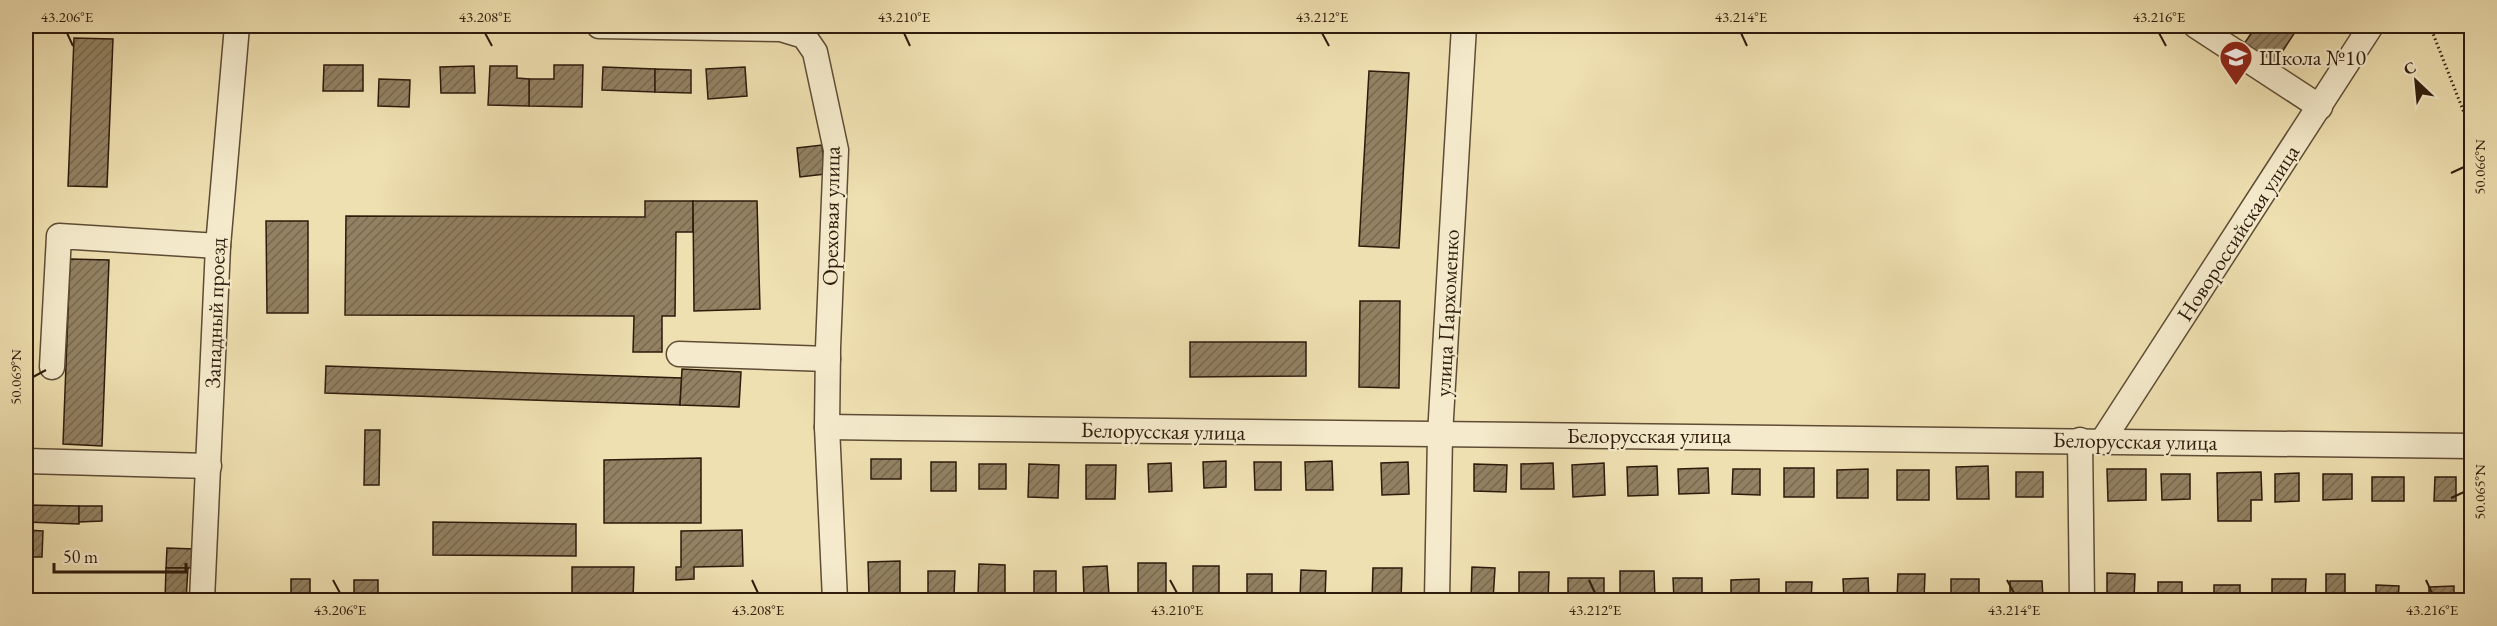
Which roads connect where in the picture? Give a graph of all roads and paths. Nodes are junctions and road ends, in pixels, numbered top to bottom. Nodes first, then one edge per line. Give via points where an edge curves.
1 (237, 26) edge
2 (599, 26) edge
3 (1464, 26) edge
4 (2196, 26) edge
5 (2371, 26) edge
6 (2430, 26) edge
7 (2320, 107) junction
8 (2472, 133) edge
9 (218, 246) junction
10 (679, 354) dead end
11 (828, 359) junction
12 (52, 367) dead end
13 (827, 427) junction
14 (1440, 435) junction
15 (2092, 440) junction
16 (2472, 446) edge
17 (26, 461) edge
18 (209, 466) junction
19 (202, 600) edge
20 (836, 600) edge
21 (1437, 600) edge
22 (2082, 600) edge

1 - 9 street, Западный проезд
2 - 11 street, Ореховая улица via 781,29 804,36 815,52 836,150
3 - 14 street, улица Пархоменко
4 - 7 street
5 - 7 street, Новороссийская улица
6 - 8 path
7 - 15 street, Новороссийская улица
9 - 12 street via 59,236
9 - 18 street, Западный проезд
10 - 11 street
11 - 13 street, Ореховая улица
13 - 14 street, Белорусская улица
13 - 20 street, Ореховая улица
14 - 15 street, Белорусская улица
14 - 21 street, улица Пархоменко
15 - 16 street, Белорусская улица
15 - 22 street
17 - 18 street
18 - 19 street, Западный проезд

